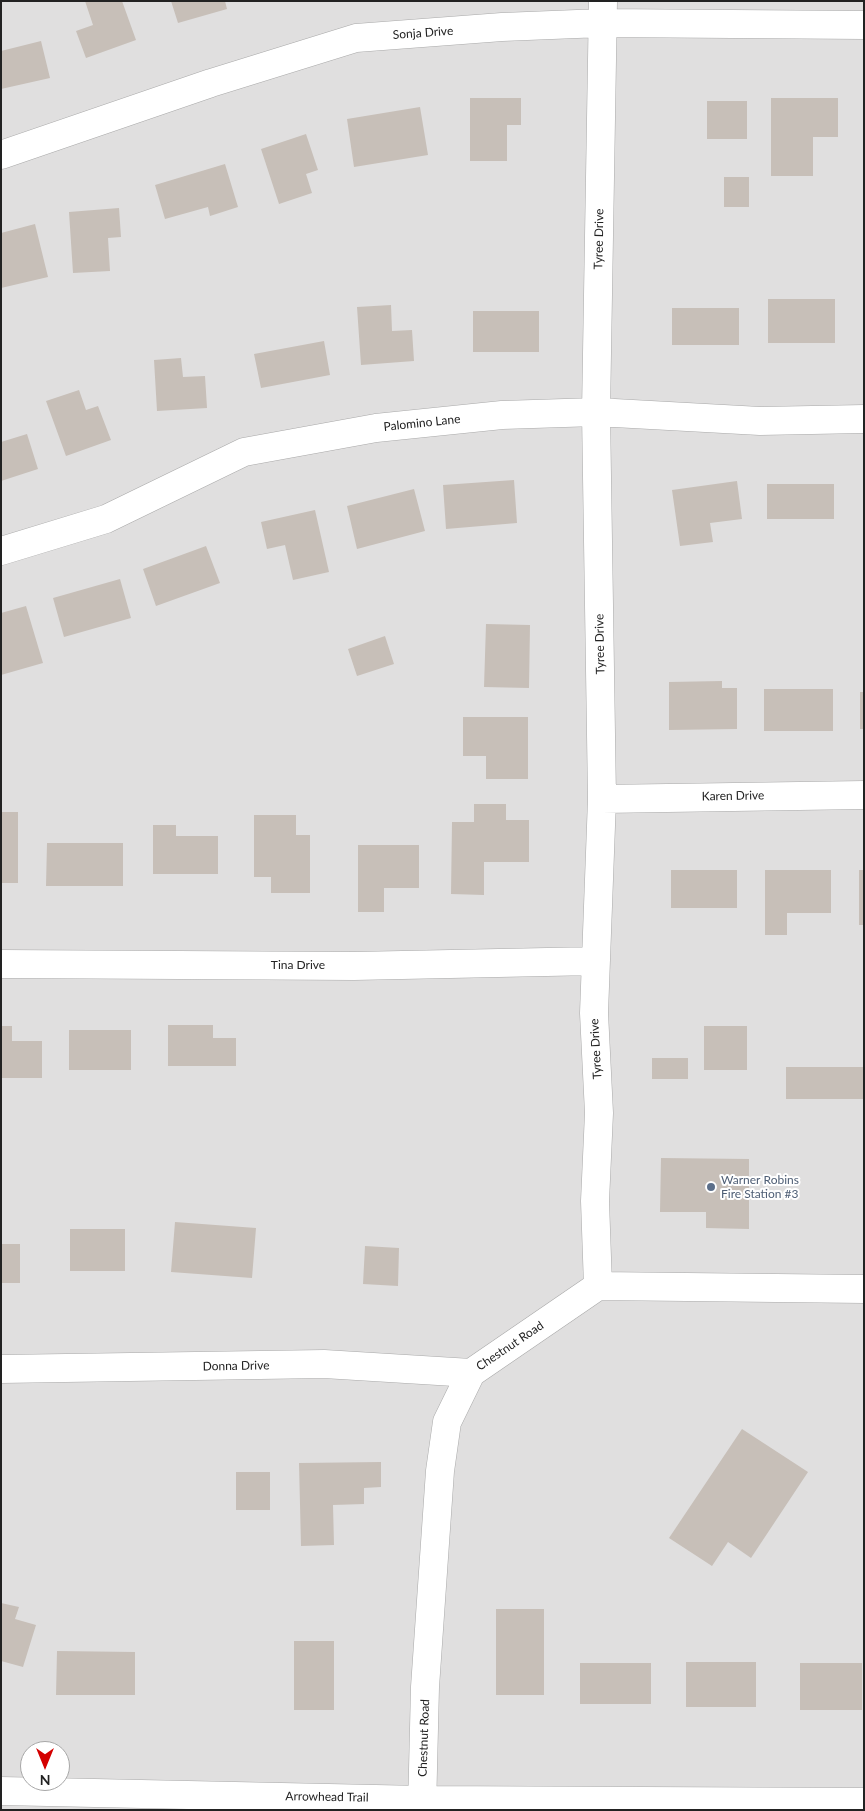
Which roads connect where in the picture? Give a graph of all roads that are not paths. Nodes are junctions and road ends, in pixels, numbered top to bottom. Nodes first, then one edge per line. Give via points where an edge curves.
1 (602, 12) edge
2 (864, 25) edge
3 (1, 155) edge
4 (596, 412) junction
5 (864, 419) edge
6 (1, 551) edge
7 (864, 796) edge
8 (602, 799) junction
9 (596, 961) junction
10 (1, 964) edge
11 (598, 1286) junction
12 (864, 1289) edge
13 (1, 1369) edge
14 (470, 1372) junction
15 (1, 1791) edge
16 (864, 1802) edge
17 (422, 1805) edge

1 - 2 street, Sonja Drive
1 - 3 street, Sonja Drive via 502,27 356,38 211,83
1 - 4 street, Tyree Drive
4 - 5 street, Palomino Lane via 760,421
4 - 6 street, Palomino Lane via 502,415 376,428 244,452 106,519
4 - 8 street, Tyree Drive
7 - 8 street, Karen Drive
8 - 9 street, Tyree Drive
9 - 10 street, Tina Drive via 354,966
9 - 11 street, Tyree Drive
11 - 12 street
11 - 14 street, Chestnut Road
13 - 14 street, Donna Drive via 324,1364
14 - 17 street, Chestnut Road via 447,1422 440,1471 425,1687
15 - 17 street, Arrowhead Trail
16 - 17 street, Arrowhead Trail

